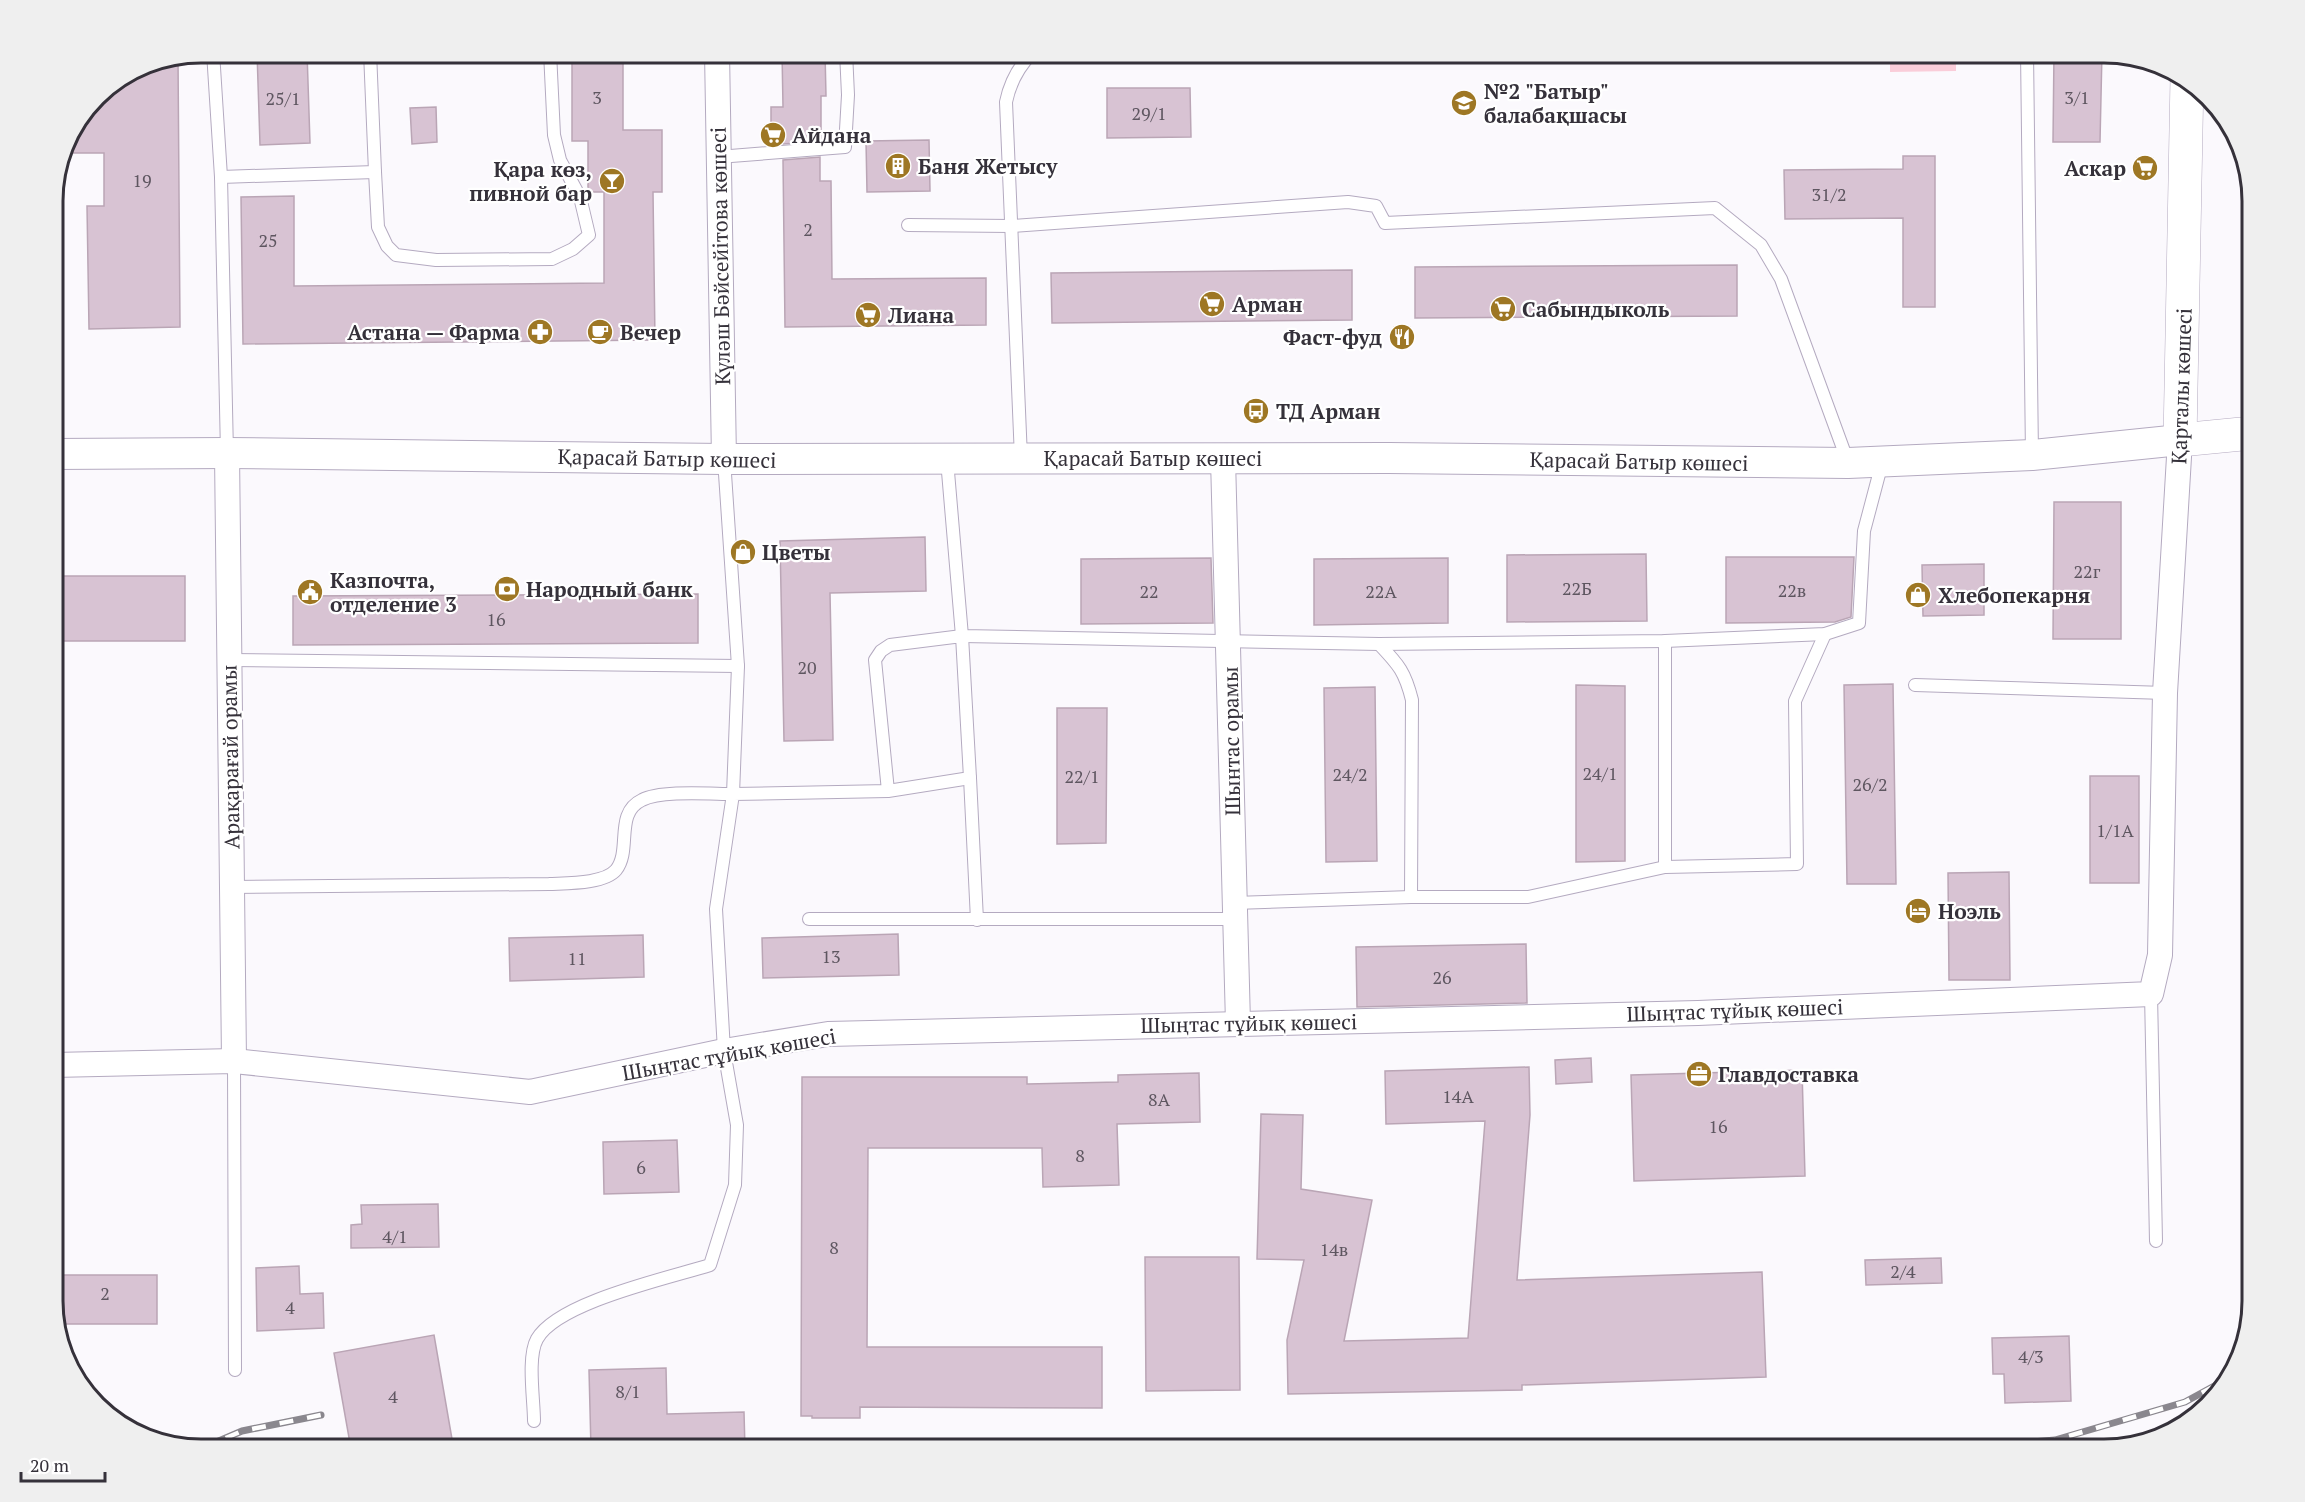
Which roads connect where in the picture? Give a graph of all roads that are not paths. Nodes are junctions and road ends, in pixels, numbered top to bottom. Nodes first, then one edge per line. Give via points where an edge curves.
1 (214, 63) edge
2 (370, 63) edge
3 (551, 63) edge
4 (717, 63) edge
5 (847, 63) edge
6 (1023, 63) edge
7 (2027, 63) edge
8 (2187, 91) edge
9 (718, 157) junction
10 (375, 172) junction
11 (221, 177) junction
12 (908, 225) dead end
13 (1011, 226) junction
14 (2242, 434) edge
15 (2180, 440) junction
16 (226, 453) junction
17 (63, 454) edge
18 (2032, 455) junction
19 (1021, 458) junction
20 (724, 459) junction
21 (1223, 459) junction
22 (947, 460) junction
23 (1882, 462) junction
24 (1848, 463) junction
25 (1825, 634) junction
26 (962, 636) junction
27 (1665, 641) junction
28 (1228, 642) junction
29 (1379, 644) junction
30 (229, 660) junction
31 (738, 666) junction
32 (1915, 685) dead end
33 (2165, 693) junction
34 (970, 778) junction
35 (888, 791) junction
36 (734, 794) junction
37 (1665, 867) junction
38 (231, 887) junction
39 (1411, 897) junction
40 (1235, 911) junction
41 (809, 919) dead end
42 (977, 920) junction
43 (2151, 993) junction
44 (1238, 1023) junction
45 (724, 1051) junction
46 (234, 1061) junction
47 (63, 1065) edge
48 (2156, 1241) dead end
49 (235, 1370) dead end
50 (534, 1421) dead end

1 - 11 lane
2 - 10 lane
3 - 10 lane via 554,135 560,160 580,198 589,235 573,249 552,259 436,260 396,255 378,227
4 - 9 street, Күләш Бәйсейітова көшесі
5 - 9 lane via 845,147
6 - 13 lane via 1010,82 1006,102
7 - 18 lane
8 - 15 main road, Қарталы көшесі
9 - 20 street, Күләш Бәйсейітова көшесі
10 - 11 lane
11 - 16 lane
12 - 13 lane
13 - 19 lane
13 - 24 lane via 1348,202 1376,206 1385,223 1715,208 1761,245 1781,279
14 - 15 main road, Қарасай Батыр көшесі
15 - 18 street, Қарасай Батыр көшесі
15 - 33 street, Қарталы көшесі
16 - 17 street, Қарасай Батыр көшесі
16 - 20 street, Қарасай Батыр көшесі
16 - 30 street, Арақарағай орамы
18 - 23 street, Қарасай Батыр көшесі
19 - 21 street, Қарасай Батыр көшесі
19 - 22 street, Қарасай Батыр көшесі
20 - 22 street, Қарасай Батыр көшесі
20 - 31 lane
21 - 24 street, Қарасай Батыр көшесі
21 - 28 street, Шынтас орамы
22 - 26 lane
23 - 24 street, Қарасай Батыр көшесі
23 - 25 lane via 1864,531 1859,623
25 - 27 lane
25 - 37 lane via 1795,701 1797,864
26 - 28 lane
26 - 34 lane
26 - 35 lane via 890,645 874,660
27 - 29 lane
27 - 37 lane
28 - 29 lane
28 - 40 street, Шынтас орамы
29 - 39 lane via 1406,676 1412,700
30 - 31 lane
30 - 38 street, Арақарағай орамы
31 - 36 lane
32 - 33 lane
33 - 43 street via 2160,955
34 - 35 lane
34 - 42 lane
35 - 36 lane
36 - 38 lane via 657,795 641,800 629,811 622,857 615,871 602,878 549,884
36 - 45 lane via 716,909
37 - 39 lane via 1528,897
38 - 46 street, Арақарағай орамы
39 - 40 lane
40 - 42 lane
40 - 44 street, Шынтас орамы
41 - 42 lane
43 - 44 street, Шыңтас тұйық көшесі via 1698,1012
43 - 48 lane
44 - 45 street, Шыңтас тұйық көшесі via 828,1034
45 - 46 street, Шыңтас тұйық көшесі via 530,1092
45 - 50 lane via 737,1125 735,1185 710,1265 610,1296 554,1321 538,1338 532,1354
46 - 47 street, Шыңтас тұйық көшесі
46 - 49 lane

